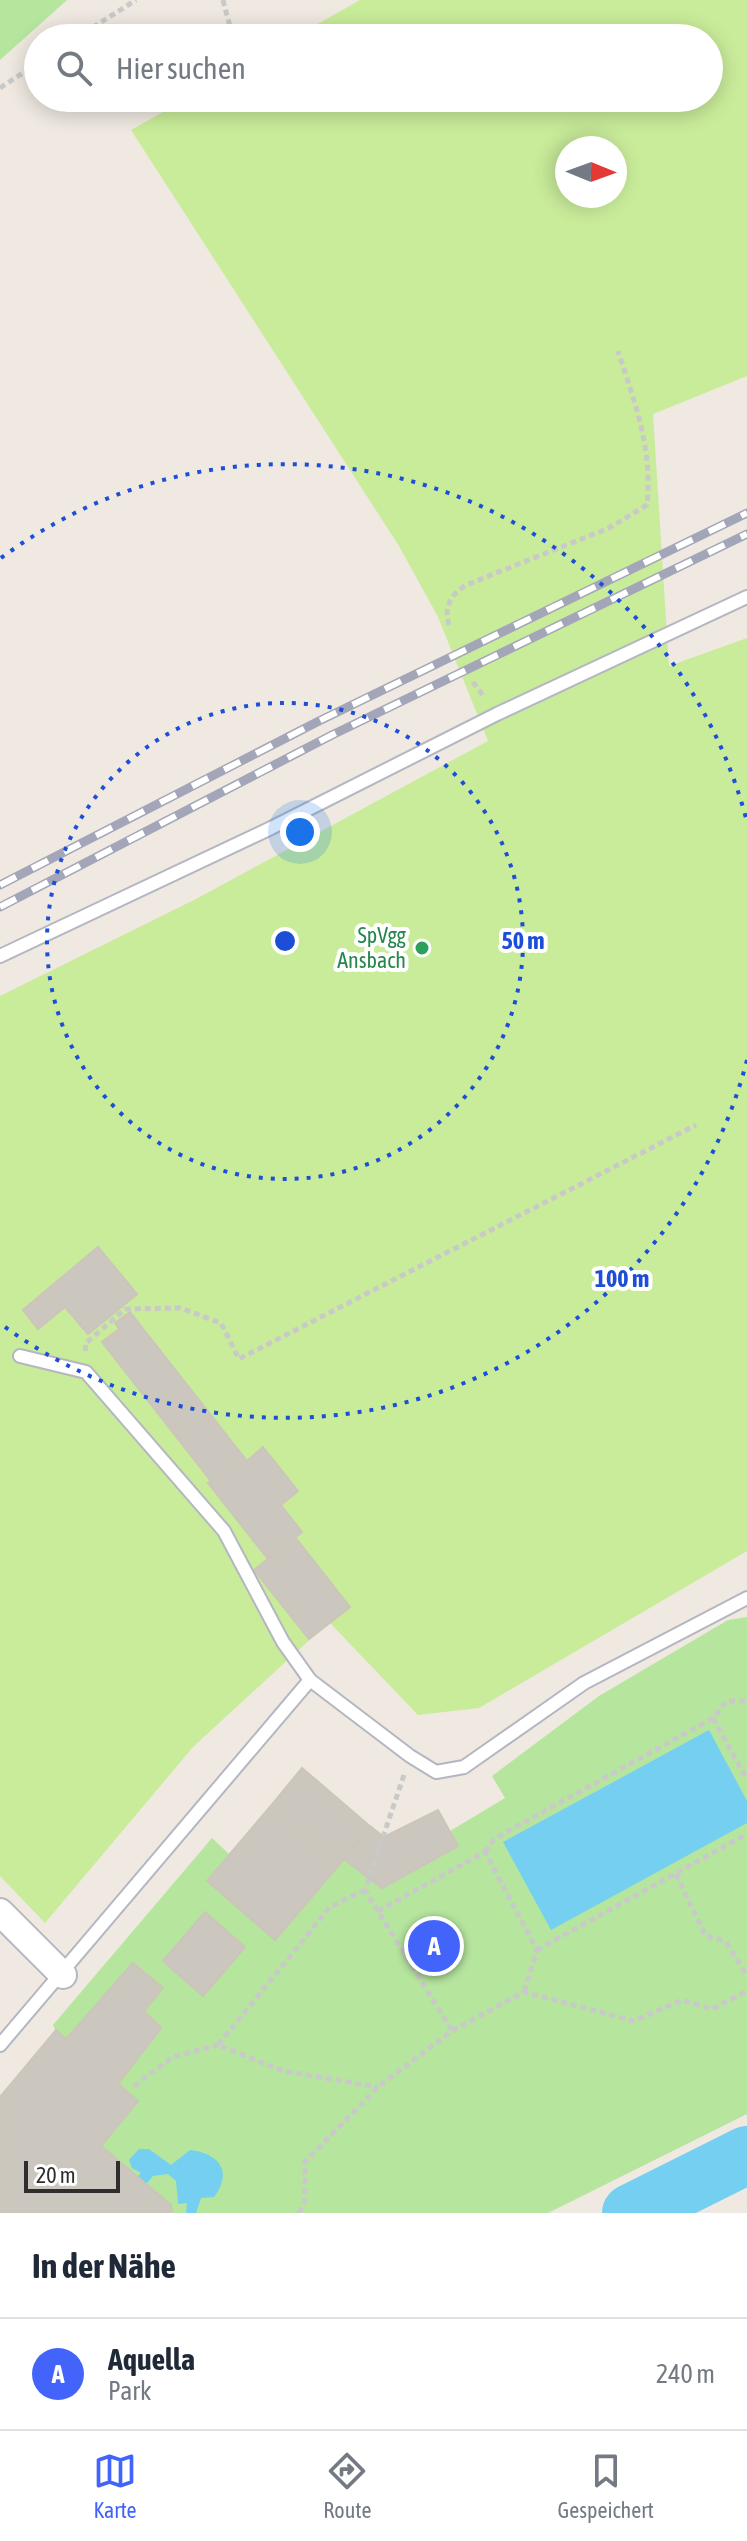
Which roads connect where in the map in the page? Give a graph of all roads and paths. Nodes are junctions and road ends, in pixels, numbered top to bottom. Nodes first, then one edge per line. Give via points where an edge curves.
1 (136, 0) edge
2 (223, 0) edge
3 (98, 24) edge
4 (229, 24) edge
5 (24, 72) edge
6 (0, 88) edge
7 (618, 351) dead end
8 (747, 597) edge
9 (449, 625) dead end
10 (0, 956) edge
11 (696, 1125) dead end
12 (20, 1356) dead end
13 (86, 1372) junction
14 (747, 1598) edge
15 (310, 1680) junction
16 (747, 1701) edge
17 (713, 1718) junction
18 (410, 1756) junction
19 (747, 1779) edge
20 (747, 1834) edge
21 (485, 1852) junction
22 (676, 1874) junction
23 (365, 1890) junction
24 (378, 1911) junction
25 (0, 1912) edge
26 (537, 1950) junction
27 (63, 1975) junction
28 (747, 1976) edge
29 (747, 1991) edge
30 (524, 1992) junction
31 (452, 2031) junction
32 (0, 2045) edge
33 (218, 2045) junction
34 (134, 2086) dead end
35 (378, 2087) junction
36 (299, 2213) edge

1 - 3 path
2 - 4 path
5 - 6 path
7 - 9 path via 645,435 647,505 609,528 466,585 449,601
8 - 10 lane
11 - 13 path via 239,1359 221,1323 180,1308 125,1309 85,1344
12 - 13 lane
13 - 15 lane via 224,1531 283,1642
14 - 18 lane via 584,1683 464,1767 436,1772
15 - 18 lane
15 - 27 lane
16 - 17 path via 727,1701
17 - 19 path
17 - 21 path via 494,1839
18 - 23 path
20 - 22 path
21 - 24 path
21 - 26 path
22 - 26 path
22 - 28 path via 705,1935 726,1942
23 - 24 path
23 - 33 path via 330,1907
24 - 31 path
25 - 27 street
26 - 30 path
27 - 32 lane
29 - 30 path via 712,2009 682,2000 634,2021
30 - 31 path
31 - 35 path
33 - 34 path via 173,2057
33 - 35 path via 283,2071
35 - 36 path via 305,2162 305,2200

